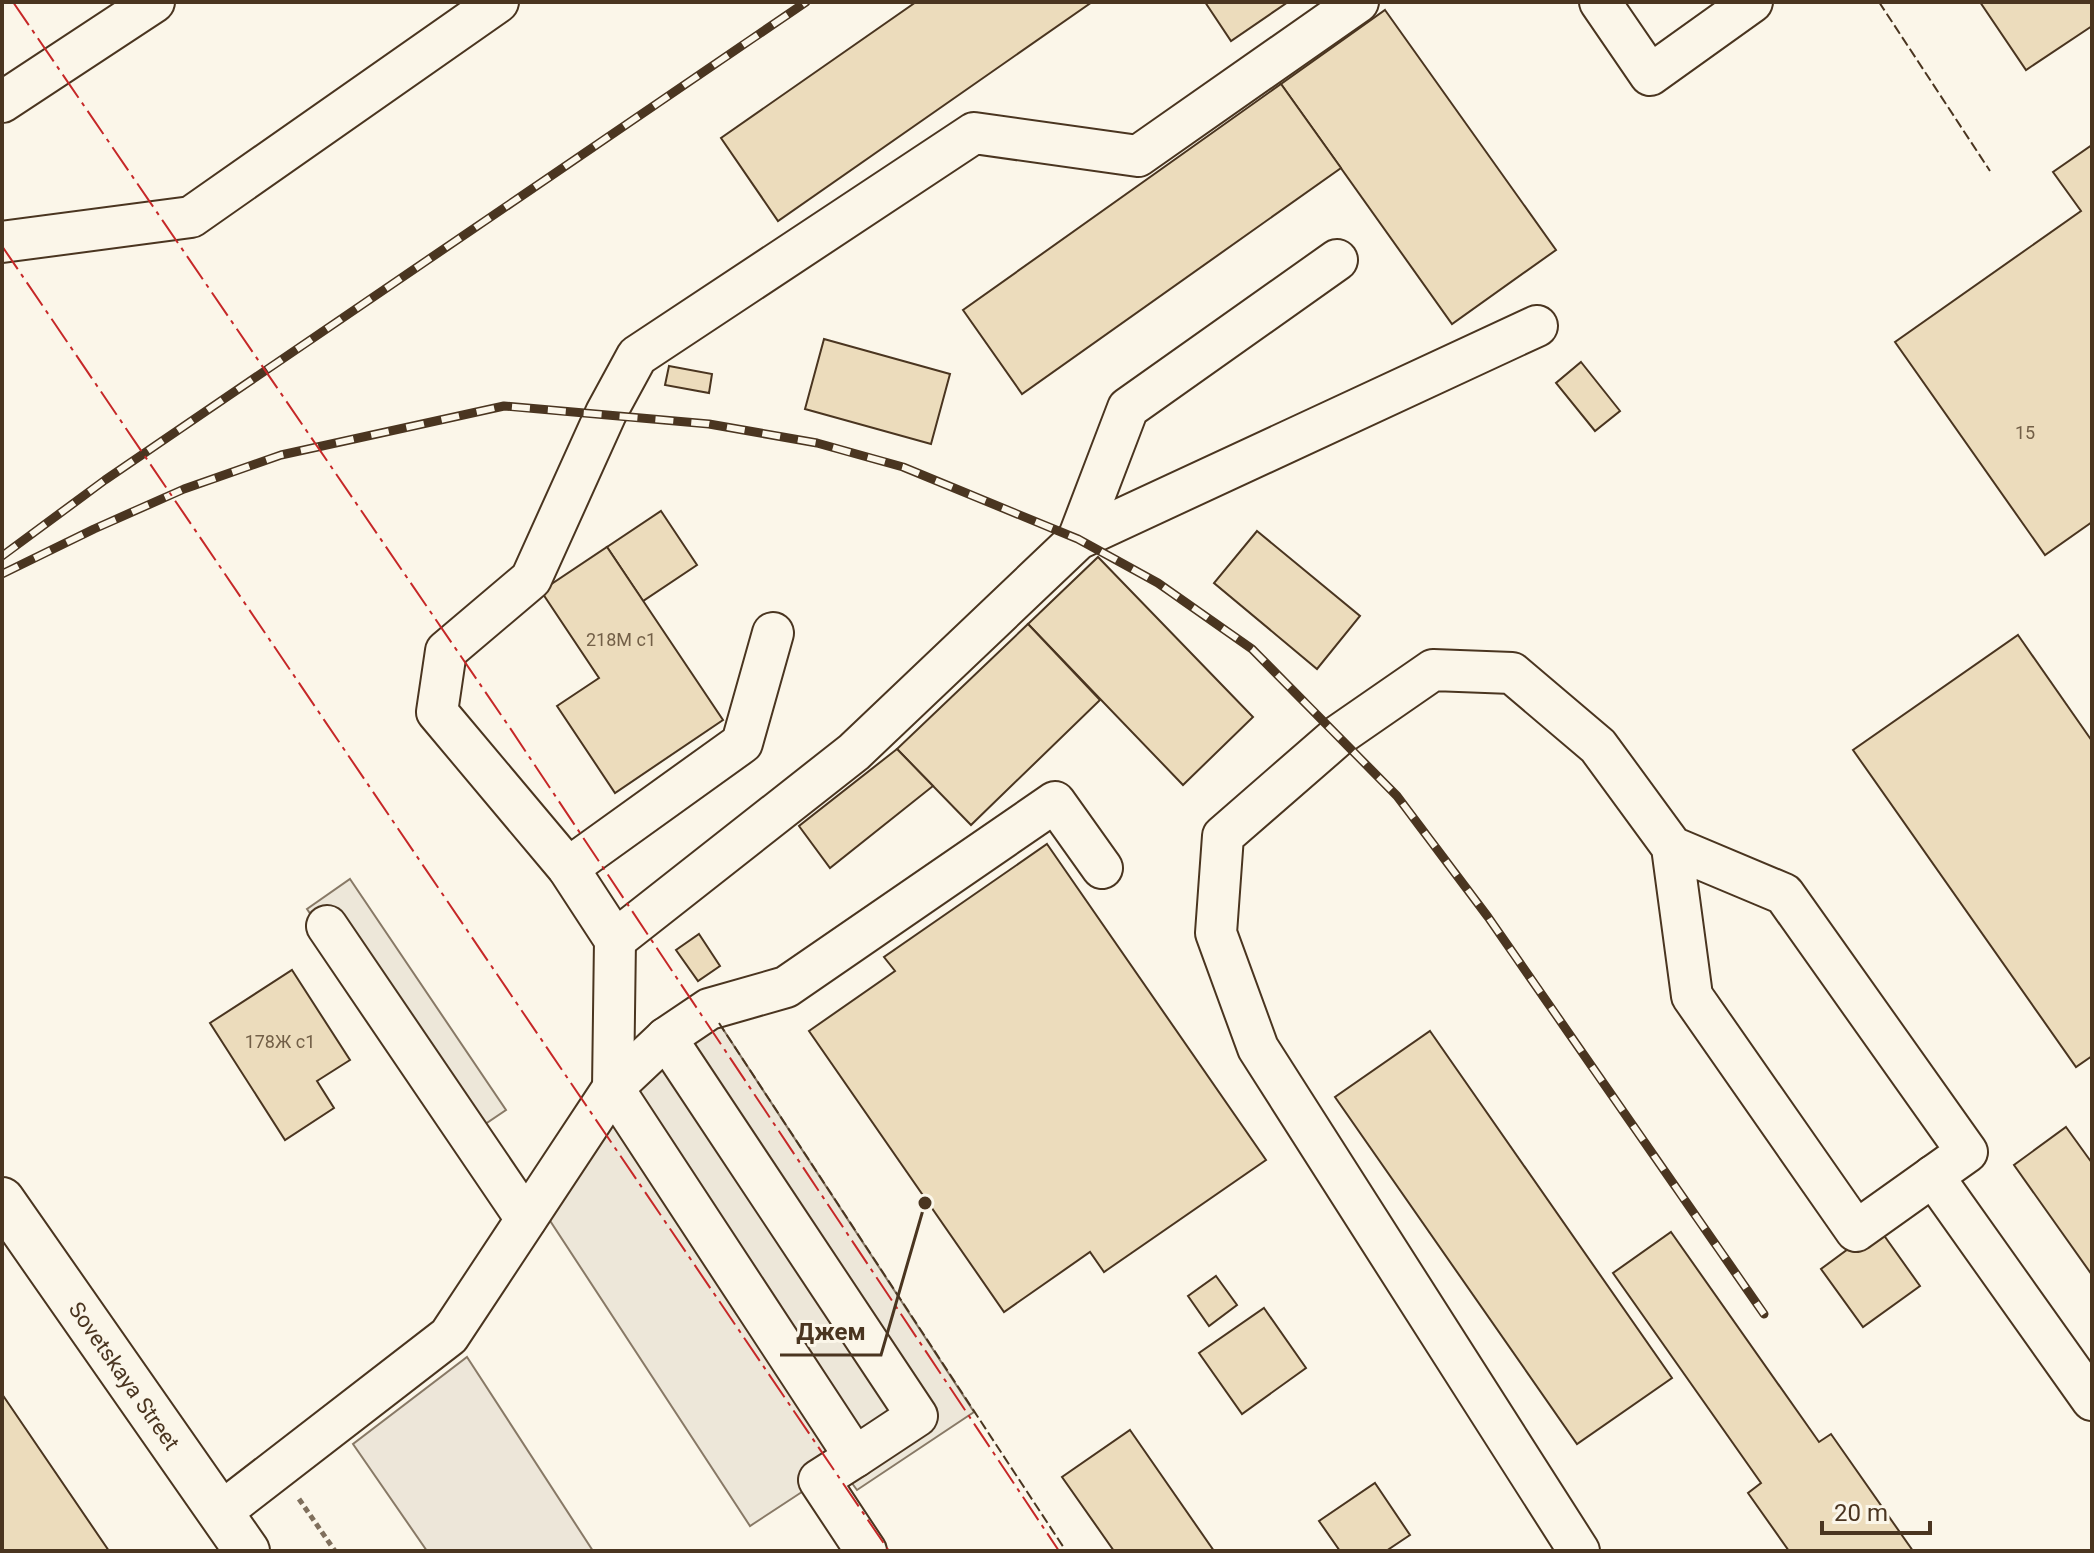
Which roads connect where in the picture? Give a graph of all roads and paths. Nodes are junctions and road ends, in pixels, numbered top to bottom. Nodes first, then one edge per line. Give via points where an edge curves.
1 (154, 2) edge
2 (498, 2) edge
3 (1358, 2) edge
4 (1600, 2) edge
5 (1752, 2) edge
6 (2, 102) edge
7 (2, 242) edge
8 (1337, 260) dead end
9 (1537, 326) dead end
10 (1078, 539) junction
11 (773, 633) dead end
12 (1672, 847) junction
13 (568, 868) junction
14 (1102, 868) dead end
15 (327, 926) dead end
16 (615, 940) junction
17 (666, 1038) junction
18 (613, 1088) junction
19 (1933, 1176) junction
20 (2, 1200) edge
21 (526, 1219) junction
22 (2092, 1400) edge
23 (855, 1457) junction
24 (278, 1468) junction
25 (220, 1513) junction
26 (247, 1551) edge
27 (335, 1551) edge
28 (866, 1551) edge
29 (1579, 1551) edge

1 - 6 street
2 - 7 street via 191,217
3 - 13 street via 1138,156 974,133 637,356 531,579 446,651 437,712
4 - 5 street via 1650,75
8 - 10 street via 1128,408
9 - 10 street
10 - 16 street via 854,752
11 - 13 street via 742,743
12 - 19 street via 1784,894 1967,1152
12 - 19 street via 1692,996 1856,1231
12 - 29 street via 1598,746 1512,673 1433,670 1339,735 1223,836 1216,933 1258,1048
13 - 16 street
14 - 17 street via 1055,802 786,987 709,1009
15 - 21 street
16 - 18 street
17 - 18 street
17 - 23 street via 917,1416
18 - 21 street
18 - 23 street
19 - 22 street
20 - 25 main road, Sovetskaya Street
21 - 24 street via 449,1336
23 - 28 street via 819,1480
24 - 25 street
24 - 27 path
25 - 26 main road, Sovetskaya Street

